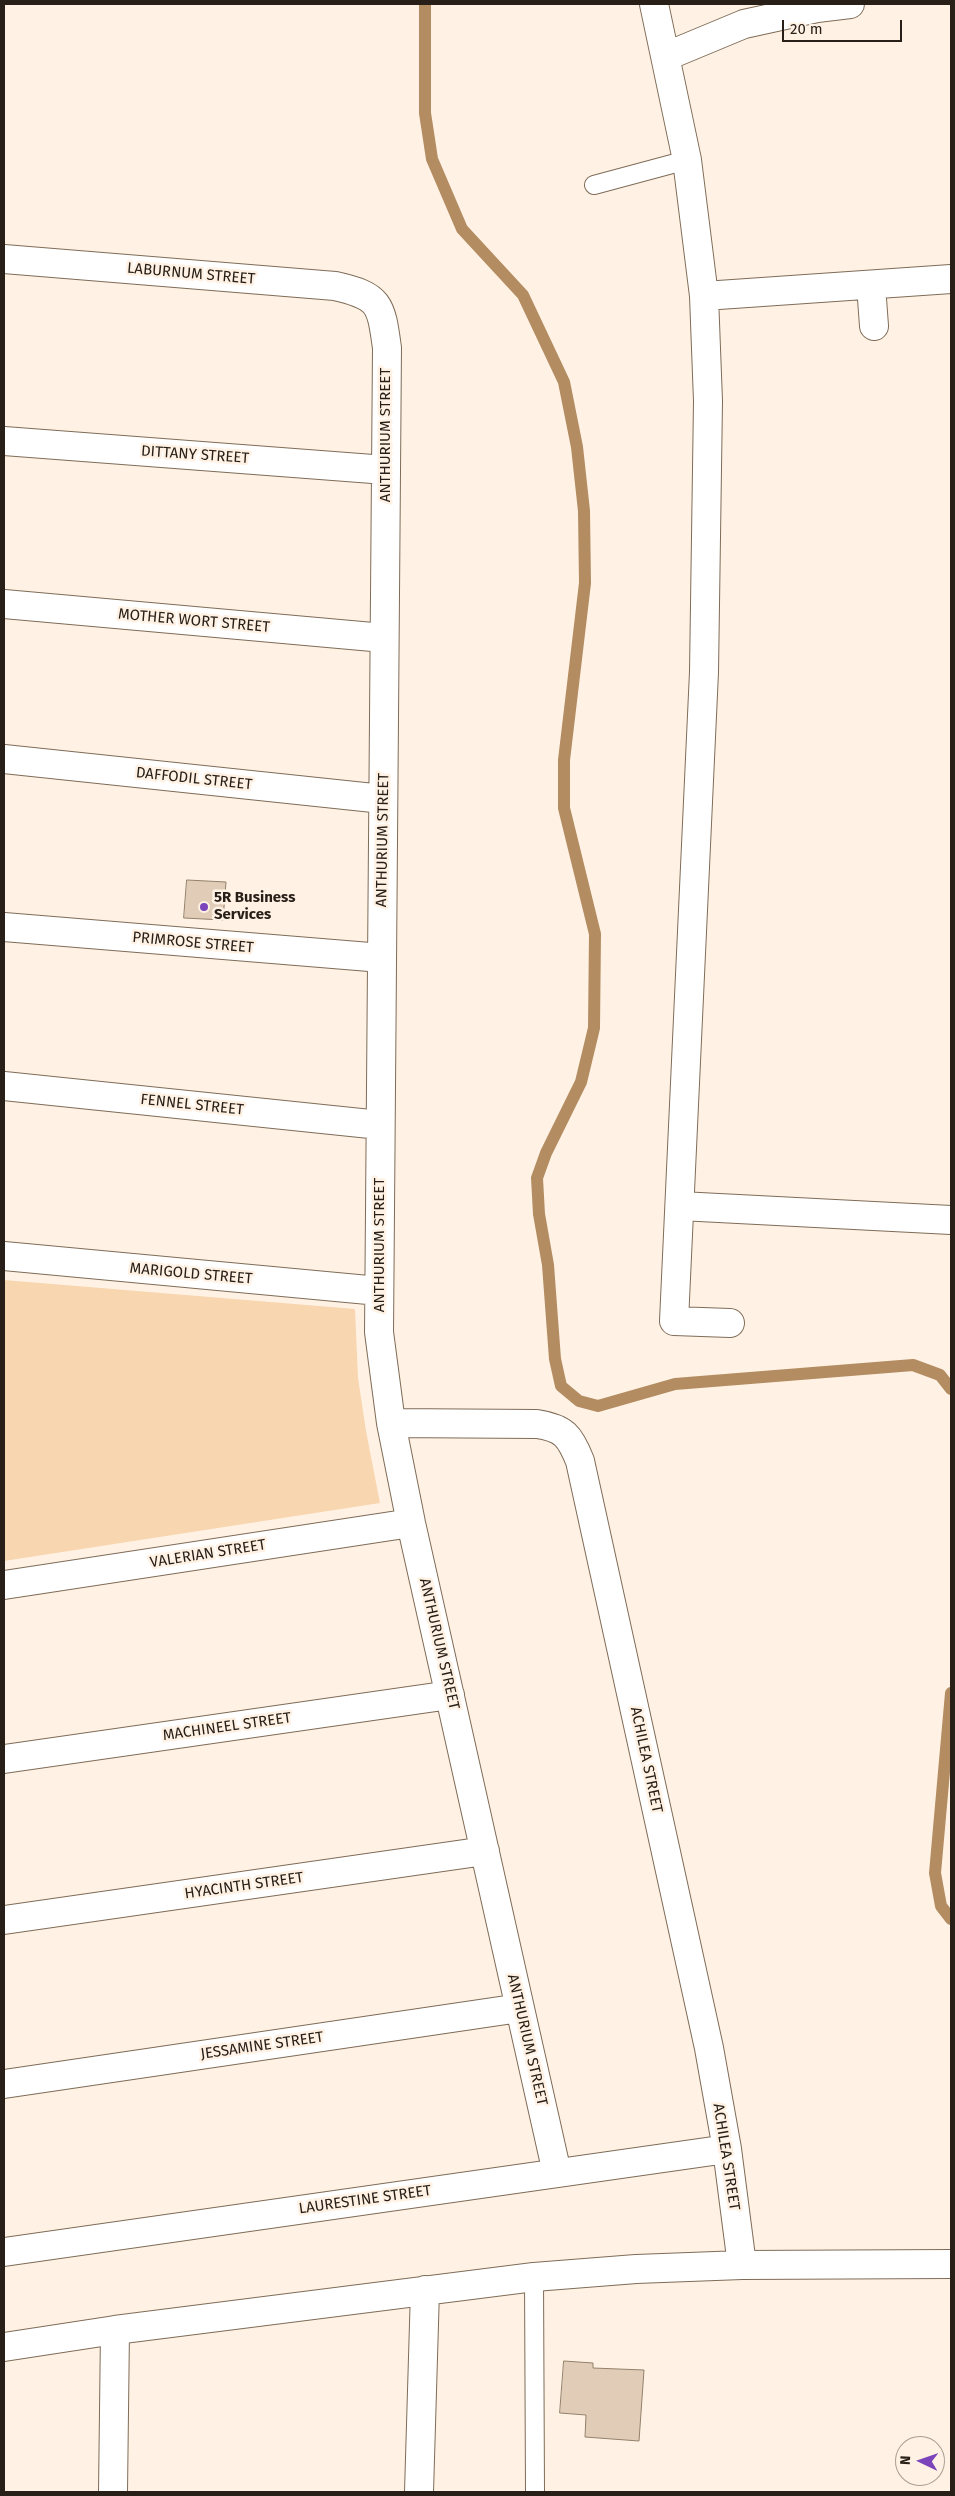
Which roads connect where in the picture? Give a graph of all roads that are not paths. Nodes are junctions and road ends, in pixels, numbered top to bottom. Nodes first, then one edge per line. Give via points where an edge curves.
1 (654, 4) edge
2 (850, 4) edge
3 (667, 56) junction
4 (687, 160) junction
5 (594, 185) dead end
6 (4, 259) edge
7 (951, 279) edge
8 (871, 285) junction
9 (704, 296) junction
10 (375, 300) joint
11 (874, 326) dead end
12 (4, 441) edge
13 (386, 470) junction
14 (4, 604) edge
15 (384, 638) junction
16 (4, 759) edge
17 (383, 799) junction
18 (4, 927) edge
19 (382, 958) junction
20 (4, 1086) edge
21 (380, 1125) junction
22 (680, 1206) junction
23 (951, 1220) edge
24 (4, 1256) edge
25 (379, 1291) junction
26 (730, 1323) dead end
27 (391, 1423) junction
28 (412, 1523) junction
29 (4, 1586) edge
30 (450, 1695) junction
31 (4, 1759) edge
32 (485, 1851) junction
33 (4, 1920) edge
34 (520, 2008) junction
35 (4, 2084) edge
36 (727, 2149) junction
37 (557, 2173) junction
38 (4, 2252) edge
39 (951, 2264) edge
40 (742, 2266) junction
41 (534, 2277) junction
42 (425, 2290) junction
43 (115, 2330) junction
44 (4, 2347) edge
45 (113, 2492) edge
46 (419, 2492) edge
47 (535, 2492) edge

1 - 3 street
2 - 3 street via 744,24
3 - 4 street
4 - 5 lane
4 - 9 street
6 - 10 street, LABURNUM STREET via 335,286 358,291
7 - 8 street
8 - 9 street
8 - 11 street
9 - 22 street via 708,450 704,672
10 - 13 street, ANTHURIUM STREET via 383,320 387,348
12 - 13 street, DITTANY STREET
13 - 15 street, ANTHURIUM STREET
14 - 15 street, MOTHER WORT STREET
15 - 17 street, ANTHURIUM STREET
16 - 17 street, DAFFODIL STREET
17 - 19 street, ANTHURIUM STREET
18 - 19 street, PRIMROSE STREET
19 - 21 street, ANTHURIUM STREET
20 - 21 street, FENNEL STREET
21 - 25 street, ANTHURIUM STREET
22 - 23 street
22 - 26 street via 674,1322
24 - 25 street, MARIGOLD STREET
25 - 27 street, ANTHURIUM STREET via 379,1332
27 - 28 street, ANTHURIUM STREET
27 - 36 street, ACHILEA STREET via 537,1424 564,1432 574,1445 702,2019
28 - 29 street, VALERIAN STREET
28 - 30 street, ANTHURIUM STREET
30 - 31 street, MACHINEEL STREET
30 - 32 street, ANTHURIUM STREET
32 - 33 street, HYACINTH STREET
32 - 34 street, ANTHURIUM STREET
34 - 35 street, JESSAMINE STREET
34 - 37 street, ANTHURIUM STREET
36 - 37 street, LAURESTINE STREET
36 - 40 street, ACHILEA STREET
37 - 38 street, LAURESTINE STREET
39 - 40 street
40 - 41 street via 636,2269
41 - 42 street
41 - 47 lane
42 - 43 street
42 - 46 street
43 - 44 street
43 - 45 street

